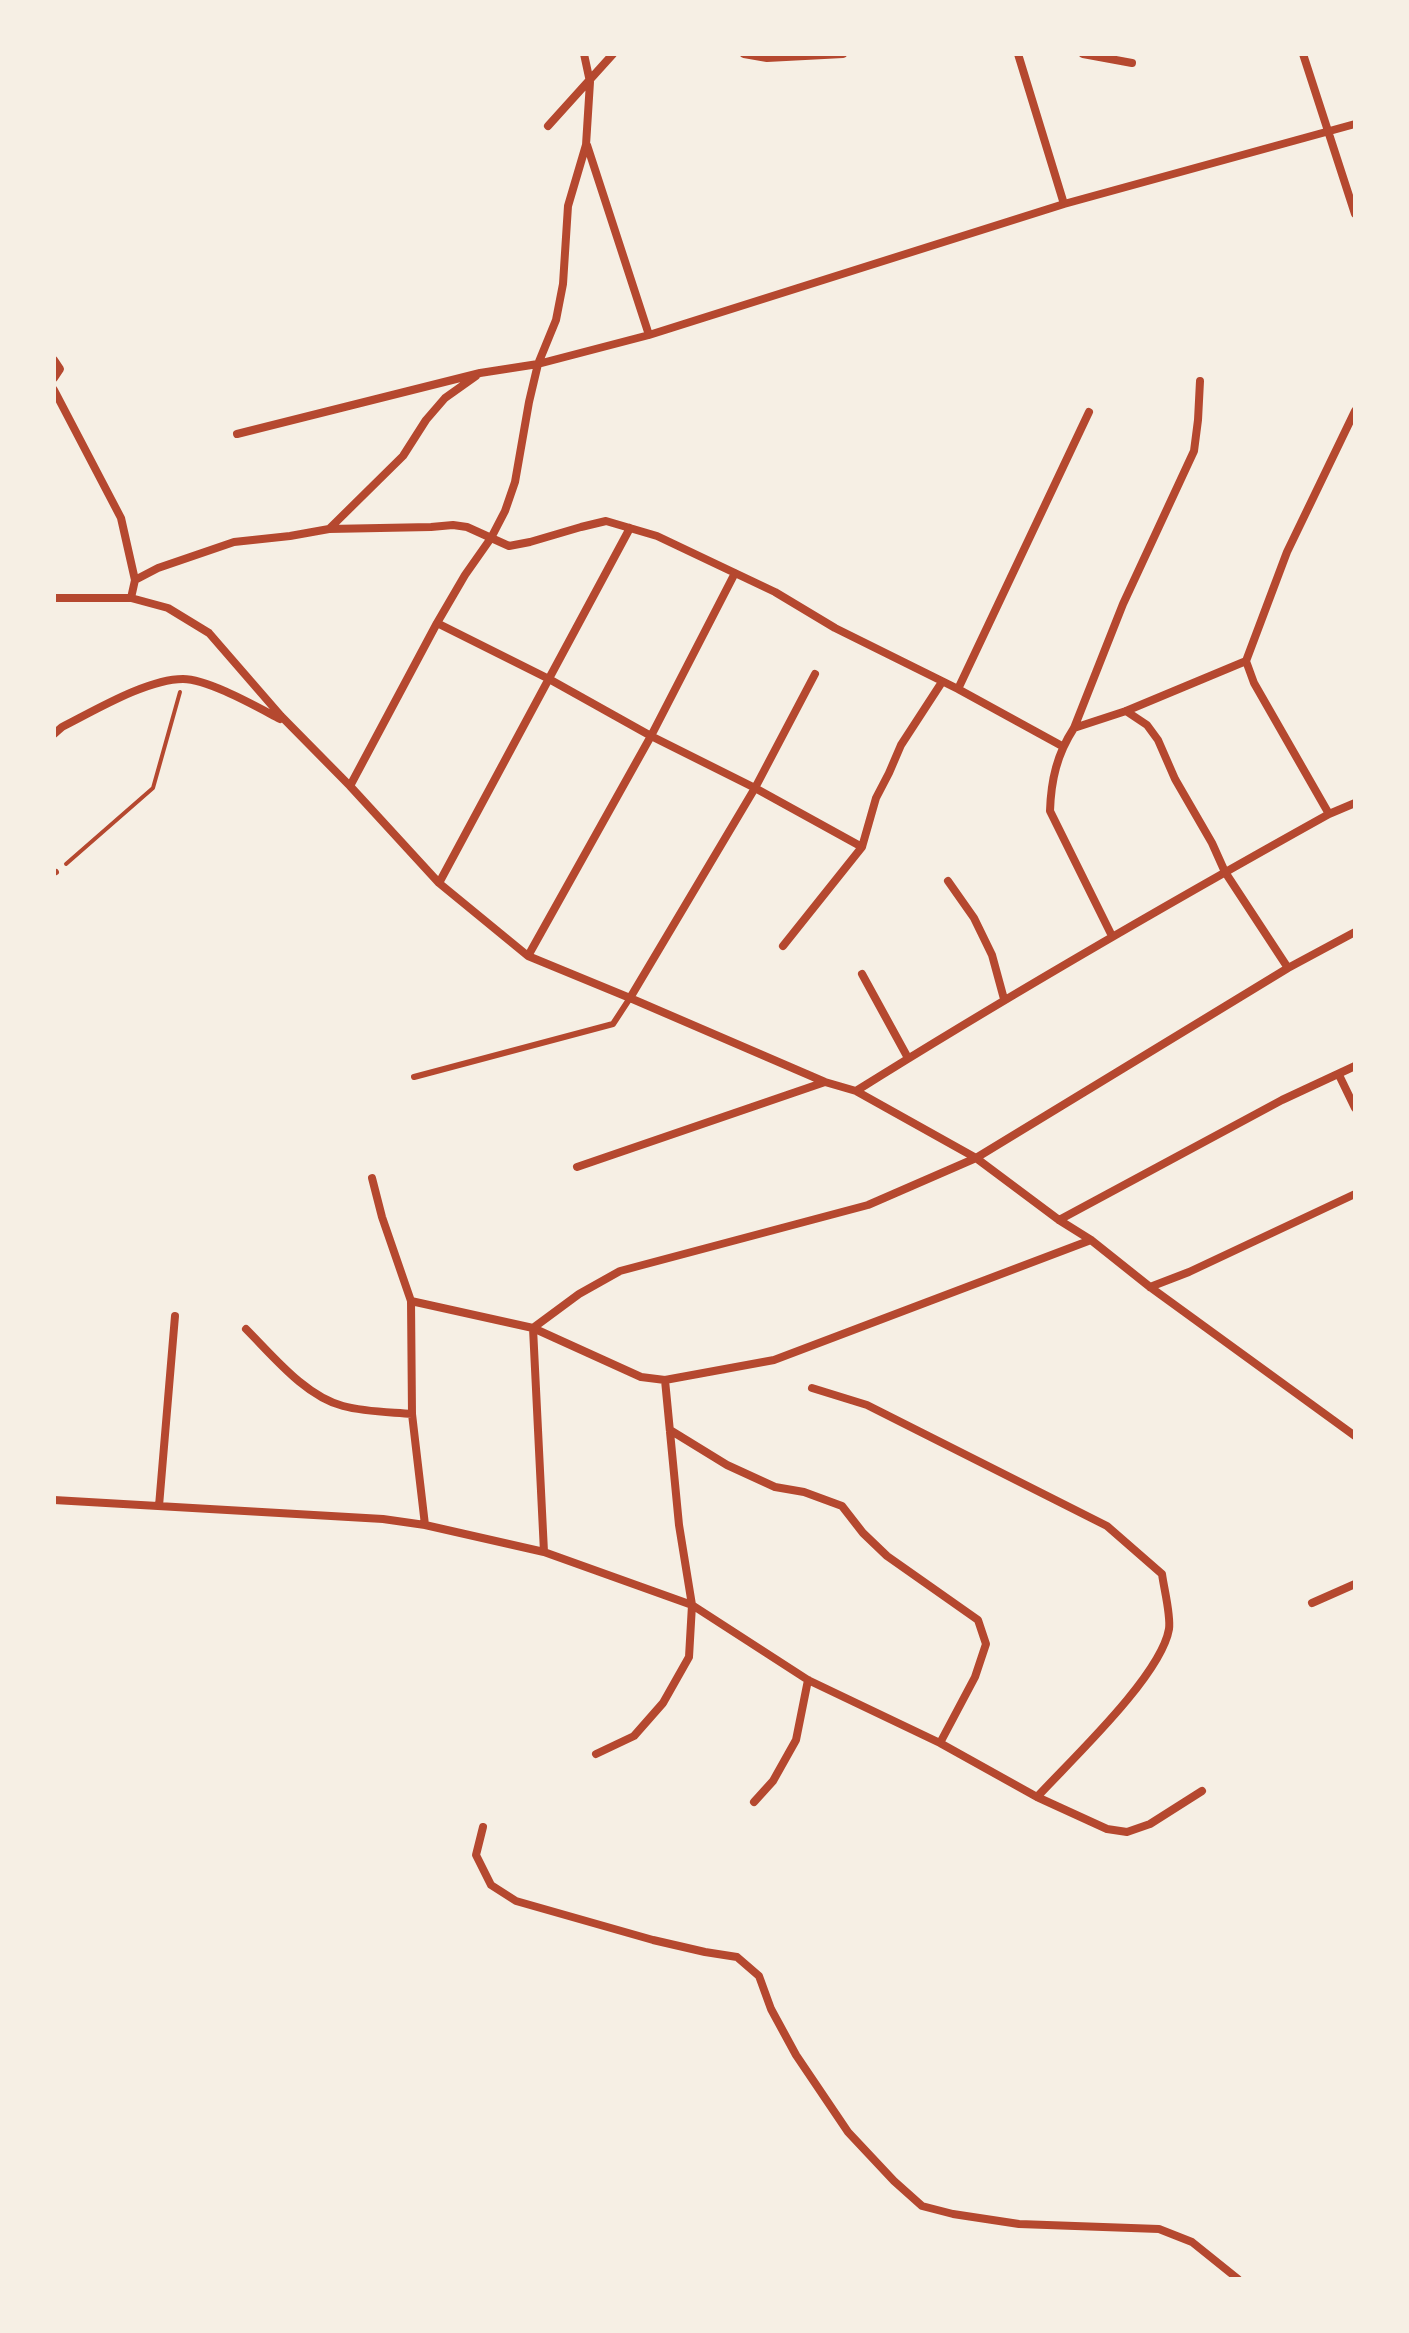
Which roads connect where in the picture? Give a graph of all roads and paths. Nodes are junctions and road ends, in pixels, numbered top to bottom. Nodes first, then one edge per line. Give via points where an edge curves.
1 (584, 54) edge
2 (613, 54) edge
3 (744, 54) edge
4 (843, 54) edge
5 (1018, 54) edge
6 (1083, 54) edge
7 (1303, 54) edge
8 (1132, 63) dead end
9 (590, 82) junction
10 (1355, 124) edge
11 (548, 126) dead end
12 (1329, 130) junction
13 (586, 145) junction
14 (1064, 204) junction
15 (1355, 214) edge
16 (649, 335) junction
17 (54, 360) edge
18 (538, 364) junction
19 (480, 373) junction
20 (54, 378) edge
21 (1200, 381) dead end
22 (54, 390) edge
23 (1355, 411) edge
24 (1089, 412) dead end
25 (237, 434) dead end
26 (630, 528) junction
27 (329, 529) junction
28 (491, 538) junction
29 (735, 573) junction
30 (135, 580) junction
31 (54, 598) edge
32 (131, 598) junction
33 (437, 623) junction
34 (1246, 661) junction
35 (815, 674) dead end
36 (184, 679) junction
37 (549, 679) junction
38 (942, 682) junction
39 (958, 689) junction
40 (1126, 711) junction
41 (287, 722) junction
42 (1074, 728) junction
43 (54, 734) edge
44 (651, 736) junction
45 (1062, 746) junction
46 (350, 786) junction
47 (755, 788) junction
48 (1355, 803) edge
49 (1329, 814) junction
50 (862, 847) junction
51 (1225, 872) junction
52 (55, 873) edge
53 (948, 881) dead end
54 (439, 883) junction
55 (1355, 932) edge
56 (1112, 936) junction
57 (783, 946) dead end
58 (528, 956) junction
59 (1288, 968) junction
60 (862, 974) dead end
61 (630, 998) junction
62 (1004, 999) junction
63 (908, 1058) junction
64 (1355, 1066) edge
65 (1339, 1075) junction
66 (414, 1077) dead end
67 (825, 1082) junction
68 (856, 1091) junction
69 (1355, 1108) edge
70 (976, 1158) junction
71 (577, 1167) dead end
72 (372, 1178) dead end
73 (1355, 1194) edge
74 (1059, 1220) junction
75 (1091, 1240) junction
76 (1150, 1287) junction
77 (411, 1301) junction
78 (175, 1316) dead end
79 (533, 1328) junction
80 (246, 1329) dead end
81 (665, 1380) junction
82 (812, 1388) dead end
83 (412, 1414) junction
84 (670, 1430) junction
85 (1355, 1436) edge
86 (54, 1500) edge
87 (159, 1506) junction
88 (425, 1525) junction
89 (544, 1552) junction
90 (1355, 1584) edge
91 (1312, 1603) dead end
92 (692, 1605) junction
93 (808, 1680) junction
94 (940, 1743) junction
95 (596, 1754) dead end
96 (1202, 1791) dead end
97 (1037, 1797) junction
98 (754, 1802) dead end
99 (483, 1827) dead end
100 (1238, 2279) edge

1 - 9 street
2 - 9 street
3 - 4 street
5 - 14 street
6 - 8 street
7 - 12 street
9 - 11 street
9 - 13 street
10 - 12 street
12 - 14 street
12 - 15 street
13 - 16 street
13 - 18 street via 568,206 556,320
14 - 16 street
16 - 18 street
17 - 20 street via 60,369
18 - 19 street
18 - 28 street via 515,482
19 - 25 street
19 - 27 street via 445,398 403,456
21 - 42 street via 1194,451 1123,604
22 - 30 street via 121,518
23 - 34 street via 1287,552
24 - 39 street
26 - 28 street via 606,521 509,546
26 - 29 street
26 - 37 street
27 - 28 street via 453,525
27 - 30 street via 234,542
28 - 33 street
29 - 38 street
29 - 44 street
30 - 32 street
31 - 32 street
32 - 41 street via 168,608 209,633
33 - 37 street
33 - 46 street
34 - 40 street
34 - 49 street
35 - 47 street
36 - 41 street via 224,691
36 - 43 street via 150,685
36 - 52 path via 153,788
37 - 44 street
37 - 54 street
38 - 39 street
38 - 50 street via 901,745 876,798
39 - 45 street
40 - 42 street
40 - 51 street via 1158,740
41 - 46 street
42 - 45 street
44 - 47 street
44 - 58 street
45 - 56 street via 1050,811
46 - 54 street
47 - 50 street
47 - 61 street
48 - 49 street
49 - 51 street
50 - 57 street
51 - 56 street
51 - 59 street
53 - 62 street via 986,942
54 - 58 street
55 - 59 street
56 - 62 street
58 - 61 street
59 - 70 street
60 - 63 street
61 - 66 lane via 613,1024
61 - 67 street
62 - 63 street
63 - 68 street
64 - 65 street
65 - 69 street
65 - 74 street via 1282,1100
67 - 68 street
67 - 71 street
68 - 70 street
70 - 74 street
70 - 79 street via 868,1205 620,1271
72 - 77 street
73 - 76 street
74 - 75 street
75 - 76 street
75 - 81 street via 774,1360
76 - 85 street
77 - 79 street
77 - 83 street
78 - 87 street
79 - 81 street via 641,1377
79 - 89 street
80 - 83 street via 299,1383 340,1406
81 - 84 street
82 - 97 street via 867,1405 1107,1526 1162,1574 1169,1627 1161,1652 1126,1701
83 - 88 street
84 - 92 street
84 - 94 street via 775,1487 842,1506 887,1556 978,1620 986,1644
86 - 87 street
87 - 88 street
88 - 89 street
89 - 92 street
90 - 91 street
92 - 93 street
92 - 95 street via 689,1657 663,1703 634,1736
93 - 94 street
93 - 98 street via 796,1740
94 - 97 street
96 - 97 street via 1150,1824 1127,1832 1107,1829
99 - 100 street via 476,1855 491,1885 516,1901 653,1940 737,1957 759,1976 796,2055 848,2132 922,2206 1019,2224 1159,2229 1192,2242

